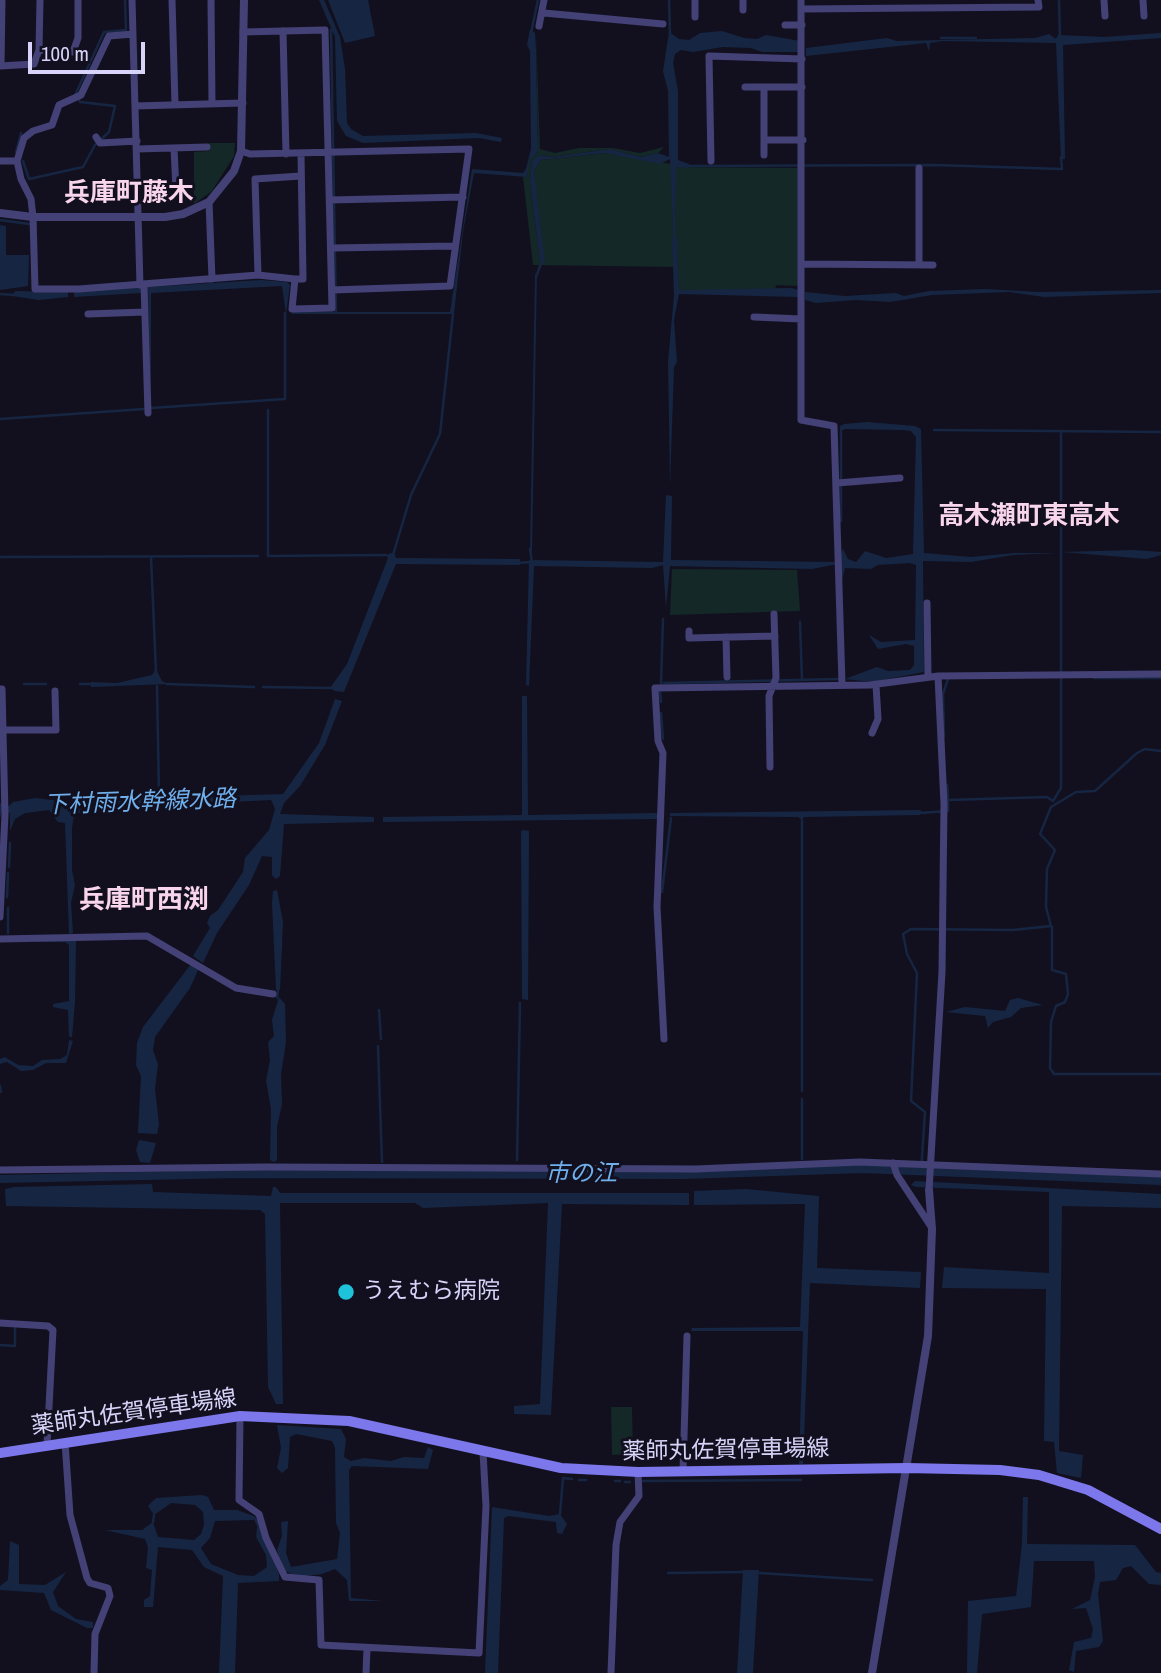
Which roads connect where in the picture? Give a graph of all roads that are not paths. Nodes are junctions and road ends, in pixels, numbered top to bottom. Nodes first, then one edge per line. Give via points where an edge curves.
1 (2, 0) edge
2 (40, 0) edge
3 (78, 0) edge
4 (132, 0) edge
5 (172, 0) edge
6 (211, 0) edge
7 (244, 0) edge
8 (544, 0) edge
9 (695, 0) edge
10 (743, 0) edge
11 (801, 0) edge
12 (1038, 0) edge
13 (1104, 0) edge
14 (1143, 0) edge
15 (873, 3) edge
16 (925, 3) edge
17 (963, 3) edge
18 (851, 4) edge
19 (1000, 4) edge
20 (801, 9) junction
21 (743, 10) dead end
22 (544, 13) junction
23 (1105, 16) dead end
24 (1144, 16) dead end
25 (695, 17) dead end
26 (663, 24) dead end
27 (802, 24) junction
28 (785, 25) dead end
29 (539, 26) dead end
30 (284, 31) junction
31 (243, 32) junction
32 (134, 34) junction
33 (39, 50) junction
34 (802, 52) junction
35 (1, 66) edge
36 (745, 87) dead end
37 (764, 87) junction
38 (802, 87) junction
39 (243, 103) junction
40 (175, 104) junction
41 (212, 104) junction
42 (135, 106) junction
43 (98, 140) dead end
44 (764, 140) junction
45 (803, 140) junction
46 (137, 145) junction
47 (206, 146) dead end
48 (174, 148) junction
49 (241, 151) junction
50 (301, 153) junction
51 (331, 153) junction
52 (286, 154) junction
53 (764, 155) dead end
54 (17, 160) junction
55 (0, 161) edge
56 (711, 161) dead end
57 (919, 168) dead end
58 (300, 176) junction
59 (176, 190) dead end
60 (463, 197) junction
61 (333, 200) junction
62 (209, 202) junction
63 (0, 213) edge
64 (33, 217) junction
65 (139, 218) junction
66 (455, 246) junction
67 (334, 248) junction
68 (802, 264) junction
69 (919, 265) junction
70 (933, 265) dead end
71 (258, 275) junction
72 (212, 279) junction
73 (295, 279) junction
74 (142, 285) junction
75 (335, 290) junction
76 (145, 312) junction
77 (89, 314) dead end
78 (754, 317) dead end
79 (801, 319) junction
80 (148, 413) dead end
81 (900, 478) dead end
82 (840, 483) junction
83 (926, 603) dead end
84 (774, 614) dead end
85 (689, 631) dead end
86 (775, 636) junction
87 (726, 637) junction
88 (1161, 674) edge
89 (938, 676) junction
90 (727, 677) dead end
91 (928, 677) junction
92 (842, 684) junction
93 (876, 685) junction
94 (774, 687) junction
95 (0, 689) edge
96 (55, 691) dead end
97 (4, 730) junction
98 (872, 733) dead end
99 (770, 767) dead end
100 (1, 879) edge
101 (0, 917) edge
102 (0, 939) edge
103 (274, 994) dead end
104 (664, 1040) dead end
105 (894, 1163) junction
106 (925, 1164) junction
107 (0, 1170) edge
108 (1161, 1174) edge
109 (930, 1183) joint
110 (932, 1229) junction
111 (0, 1323) edge
112 (687, 1336) dead end
113 (240, 1416) junction
114 (65, 1442) junction
115 (47, 1445) junction
116 (0, 1452) edge
117 (484, 1452) junction
118 (907, 1468) junction
119 (683, 1471) junction
120 (638, 1472) junction
121 (1161, 1529) edge
122 (367, 1648) junction
123 (94, 1673) edge
124 (366, 1673) edge
125 (611, 1673) edge
126 (872, 1673) edge

1 - 35 street
2 - 33 street
3 - 33 street via 78,38 73,52
4 - 32 street
5 - 40 street
6 - 41 street
7 - 31 street
8 - 22 street
9 - 25 street
10 - 21 street
11 - 20 street
12 - 19 street via 1039,7
13 - 23 street
14 - 24 street
15 - 16 street
15 - 18 street
16 - 17 street
17 - 19 street
18 - 20 street
20 - 27 street
22 - 26 street
22 - 29 street
27 - 28 street
27 - 34 street
30 - 31 street
30 - 51 street via 326,30
30 - 52 street
31 - 39 street
32 - 42 street
32 - 54 street via 109,36 81,95 59,105 52,125 24,138
33 - 35 street via 34,64
34 - 38 street
34 - 56 street via 709,56
36 - 37 street
37 - 38 street
37 - 44 street
38 - 45 street
39 - 41 street
39 - 49 street
40 - 41 street
40 - 42 street
42 - 46 street
43 - 46 street
44 - 45 street
44 - 53 street
45 - 68 street
46 - 48 street
46 - 65 street
47 - 48 street
48 - 59 street
49 - 52 street
49 - 62 street via 234,171
50 - 51 street
50 - 52 street
50 - 58 street
51 - 60 street via 469,149
51 - 61 street
54 - 55 street
54 - 64 street
57 - 69 street
58 - 71 street via 256,179
58 - 73 street via 303,279
60 - 61 street
60 - 66 street
61 - 67 street
62 - 65 street via 183,214
62 - 72 street
63 - 64 street
64 - 65 street
64 - 74 street via 35,289
65 - 74 street
66 - 67 street
66 - 75 street via 450,286
67 - 75 street
68 - 69 street
68 - 79 street
69 - 70 street
71 - 72 street
71 - 73 street
72 - 74 street
73 - 75 street via 292,309 332,309
74 - 76 street
76 - 77 street
76 - 80 street
78 - 79 street
79 - 82 street via 801,420 834,426
81 - 82 street
82 - 92 street via 836,563
83 - 91 street
84 - 86 street
85 - 87 street via 690,638
86 - 87 street
86 - 94 street
87 - 90 street
88 - 89 street
89 - 91 street
89 - 106 street via 943,930
91 - 93 street
92 - 93 street
92 - 94 street
93 - 98 street via 878,719
94 - 99 street via 769,696
94 - 104 street via 655,688 658,741 663,752 657,907
95 - 97 street
96 - 97 street via 56,730
97 - 100 street
100 - 101 street
102 - 103 street via 147,936 236,988
105 - 106 street
105 - 107 street via 696,1169
105 - 110 street
106 - 108 street
106 - 109 street
109 - 110 street
110 - 118 street via 928,1336
111 - 115 street via 53,1329
112 - 119 street
113 - 114 main road, 薬師丸佐賀停車場線
113 - 117 main road, 薬師丸佐賀停車場線 via 349,1421
113 - 122 street via 239,1500 259,1514 279,1570 293,1580 319,1580 321,1645
114 - 115 main road, 薬師丸佐賀停車場線
114 - 123 street via 70,1515 87,1578 108,1588 110,1596 95,1634
115 - 116 main road, 薬師丸佐賀停車場線
117 - 120 main road, 薬師丸佐賀停車場線 via 561,1468
117 - 122 street via 479,1653
118 - 119 main road, 薬師丸佐賀停車場線
118 - 121 main road, 薬師丸佐賀停車場線 via 1039,1475 1088,1490
118 - 126 street
119 - 120 main road, 薬師丸佐賀停車場線
120 - 125 street via 639,1496 621,1522 616,1545
122 - 124 street

